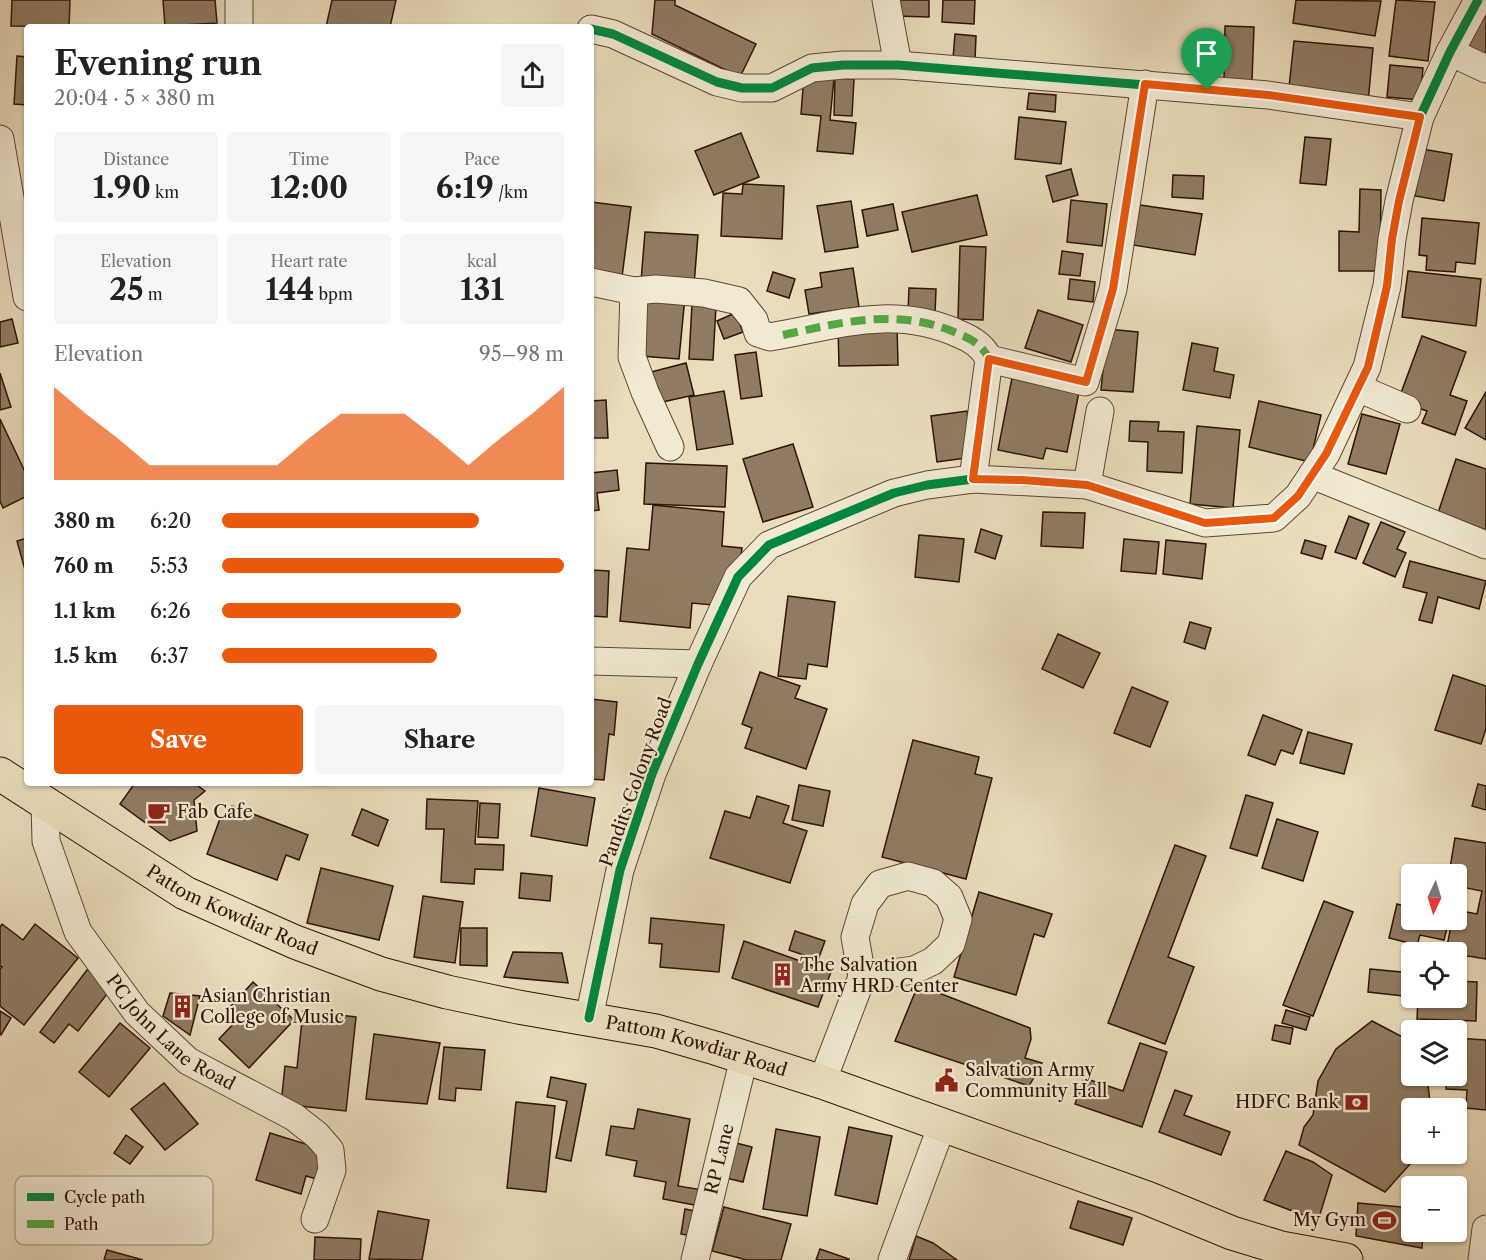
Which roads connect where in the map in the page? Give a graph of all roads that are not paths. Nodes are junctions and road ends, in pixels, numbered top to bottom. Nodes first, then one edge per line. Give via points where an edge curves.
1 (239, 0) edge
2 (886, 0) edge
3 (1478, 0) edge
4 (239, 24) edge
5 (594, 30) edge
6 (1450, 52) junction
7 (898, 65) junction
8 (1486, 69) edge
9 (1145, 84) junction
10 (1420, 117) junction
11 (0, 139) edge
12 (24, 279) edge
13 (594, 283) edge
14 (634, 291) junction
15 (989, 359) junction
16 (1358, 388) junction
17 (1407, 409) dead end
18 (1100, 411) dead end
19 (670, 447) dead end
20 (1312, 475) junction
21 (973, 479) junction
22 (1087, 485) junction
23 (1486, 545) edge
24 (594, 661) edge
25 (698, 664) junction
26 (0, 774) edge
27 (45, 804) junction
28 (862, 977) dead end
29 (589, 1018) junction
30 (744, 1058) junction
31 (822, 1082) junction
32 (942, 1125) junction
33 (315, 1219) dead end
34 (1486, 1228) edge
35 (1283, 1254) edge
36 (695, 1260) edge
37 (892, 1260) edge
38 (1346, 1260) edge
39 (1482, 1260) edge

1 - 4 street
2 - 7 street
3 - 6 street, Pandits Colony Road
5 - 7 street via 613,34 717,82 742,88 772,88 812,68
6 - 8 street
6 - 10 street, Pandits Colony Road
7 - 9 street
9 - 10 street via 1268,95
9 - 15 street via 1113,289 1086,382
10 - 16 street, Pandits Colony Road via 1399,201 1387,286 1368,367
11 - 12 street
13 - 14 street
14 - 15 street via 705,293 739,301 754,320 758,333 770,337 843,322 900,318 944,327 973,340
14 - 19 street via 632,357
15 - 21 street
16 - 17 street
16 - 20 street, Pandits Colony Road
18 - 22 street
20 - 22 street, Pandits Colony Road via 1298,496 1274,518 1205,523
20 - 23 street
21 - 22 street, Pandits Colony Road
21 - 25 street, Pandits Colony Road via 894,492 769,545 738,577
24 - 25 street
25 - 29 street, Pandits Colony Road via 652,774 620,870
26 - 27 main road, Pattom Kowdiar Road
27 - 29 main road, Pattom Kowdiar Road via 185,893 295,942 381,974 447,992
27 - 33 street, PC John Lane Road via 46,841 78,932 137,1013 188,1061 294,1117 330,1150 332,1170
28 - 31 street
29 - 30 main road, Pattom Kowdiar Road via 656,1031
30 - 31 main road, Pattom Kowdiar Road
30 - 36 street, RP Lane
31 - 32 main road, Pattom Kowdiar Road
32 - 35 main road, Pattom Kowdiar Road via 1147,1198
32 - 37 street
34 - 39 street
35 - 38 main road, Pattom Kowdiar Road

